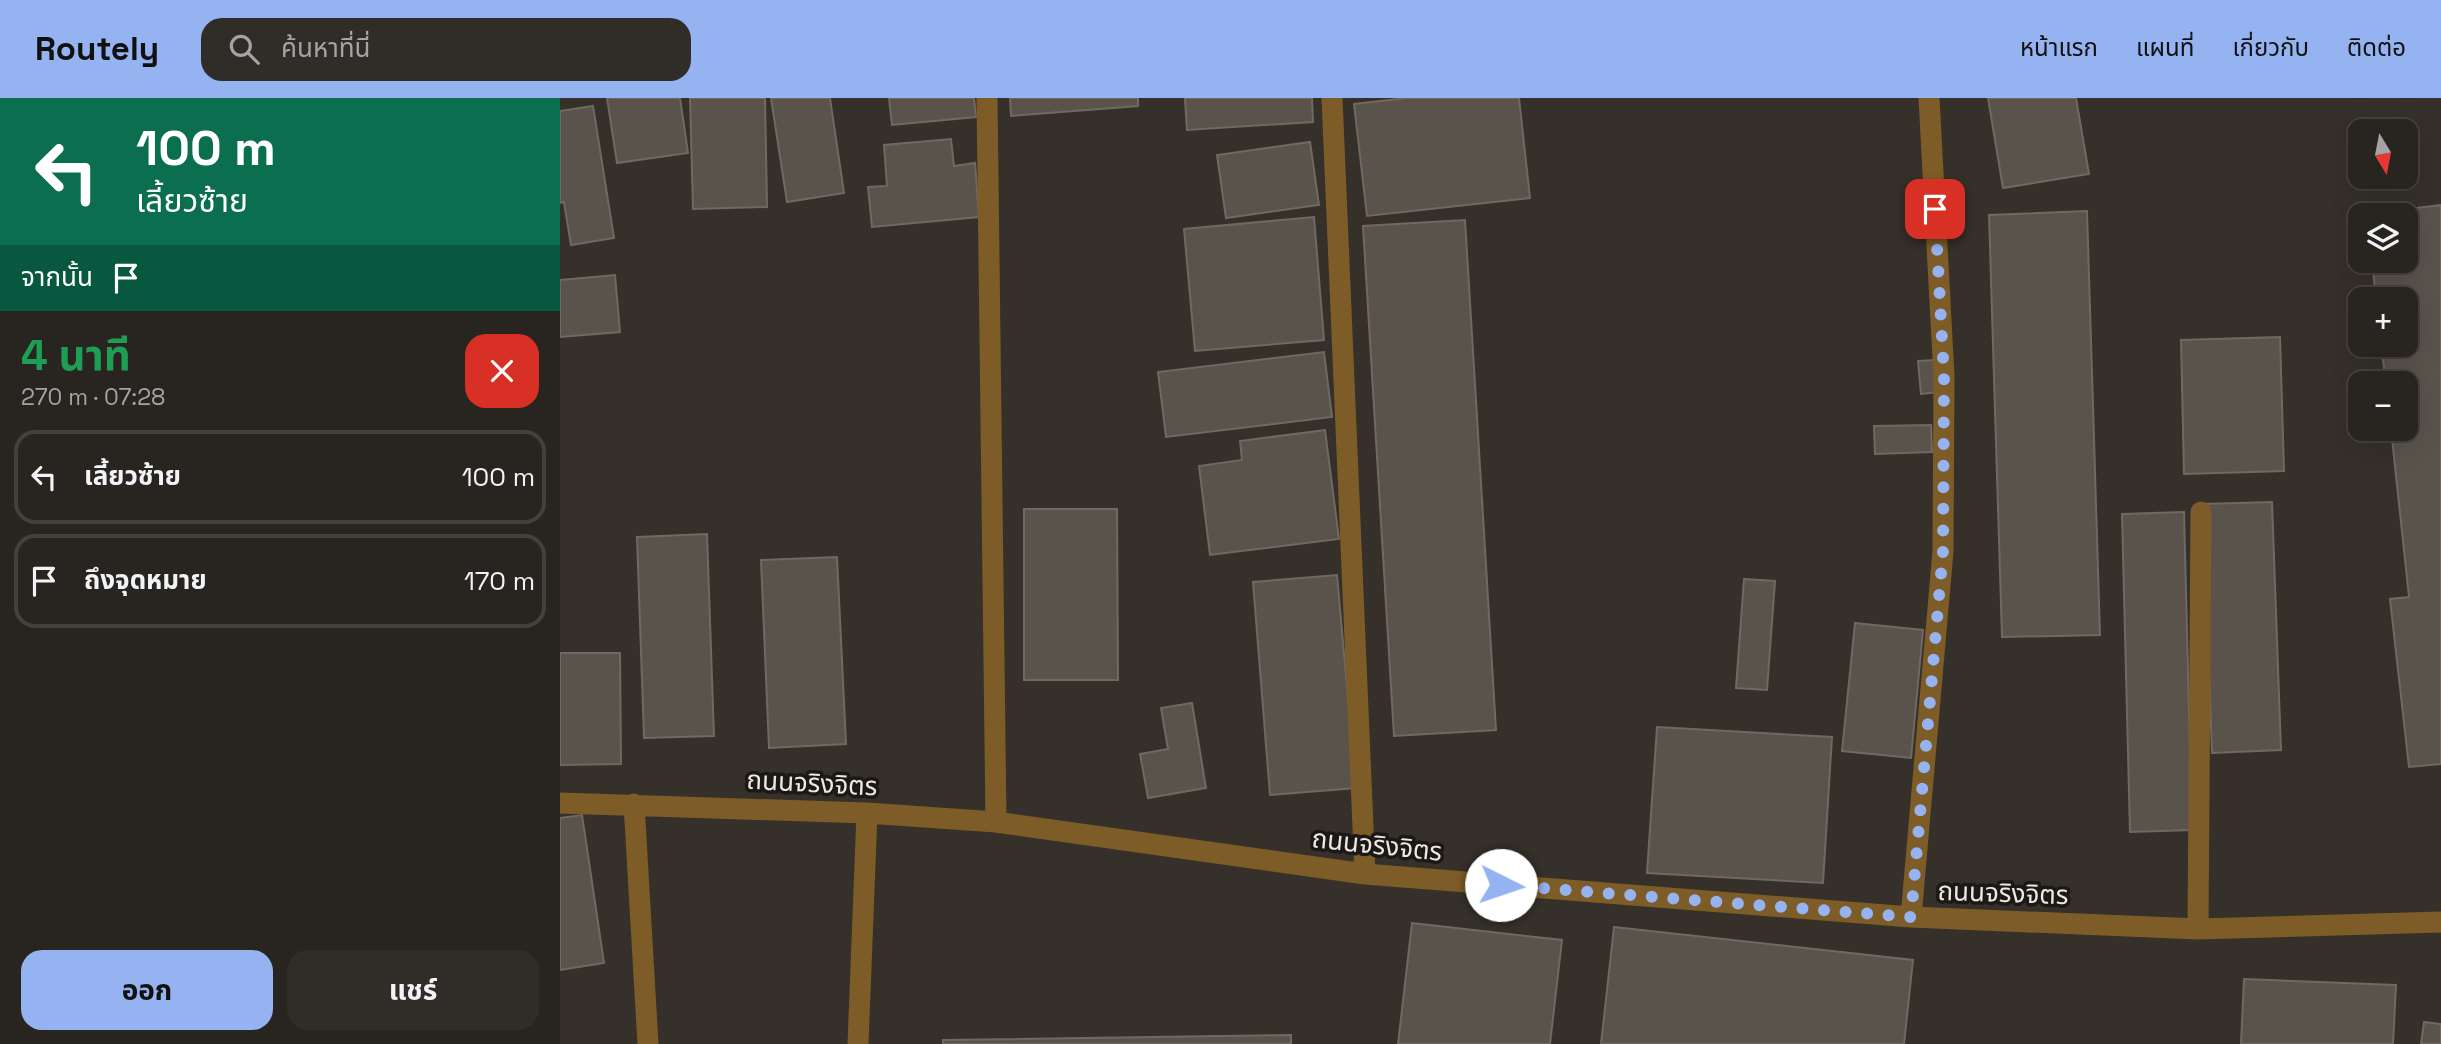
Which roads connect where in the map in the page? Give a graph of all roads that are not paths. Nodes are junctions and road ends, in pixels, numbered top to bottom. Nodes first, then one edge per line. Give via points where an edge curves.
1 (987, 98) edge
2 (1332, 98) edge
3 (1929, 98) edge
4 (2201, 512) dead end
5 (560, 803) edge
6 (634, 804) junction
7 (867, 813) junction
8 (996, 822) junction
9 (1365, 874) junction
10 (1911, 917) junction
11 (2441, 922) edge
12 (2198, 929) junction
13 (648, 1044) edge
14 (858, 1044) edge

1 - 8 street
2 - 9 street
3 - 10 street via 1944,376 1943,551
4 - 12 street
5 - 6 street, ถนนจริงจิตร
6 - 7 street, ถนนจริงจิตร
6 - 13 street
7 - 8 street, ถนนจริงจิตร
7 - 14 street
8 - 9 street, ถนนจริงจิตร
9 - 10 street, ถนนจริงจิตร
10 - 12 street, ถนนจริงจิตร
11 - 12 street, ถนนจริงจิตร

